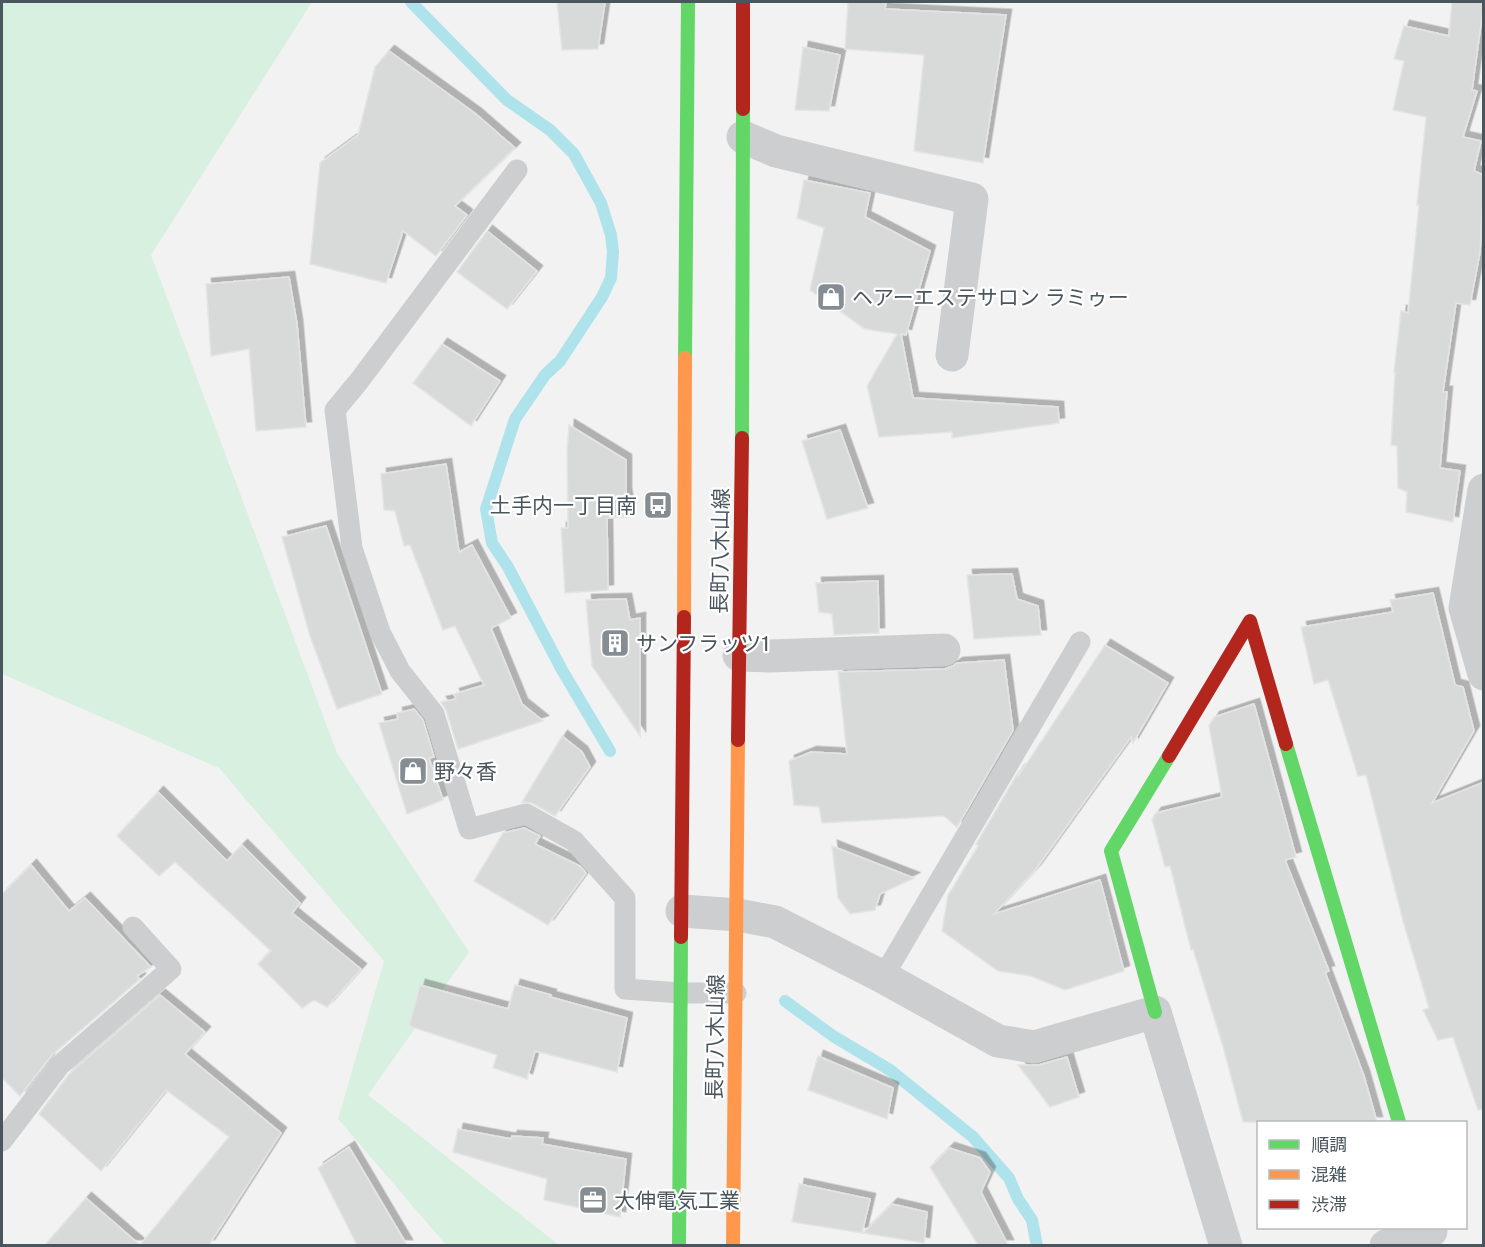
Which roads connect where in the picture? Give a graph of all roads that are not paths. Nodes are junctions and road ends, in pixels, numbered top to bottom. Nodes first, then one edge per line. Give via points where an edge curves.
1 (688, 2) edge
2 (743, 2) edge
3 (743, 137) junction
4 (517, 170) dead end
5 (952, 355) dead end
6 (1484, 490) edge
7 (1080, 642) dead end
8 (945, 650) dead end
9 (739, 655) junction
10 (1484, 674) edge
11 (682, 911) junction
12 (738, 915) junction
13 (133, 927) dead end
14 (883, 977) junction
15 (681, 993) junction
16 (736, 993) junction
17 (1155, 1011) junction
18 (1399, 1121) edge
19 (2, 1141) edge
20 (1432, 1235) edge
21 (679, 1245) edge
22 (733, 1245) edge
23 (1226, 1245) edge
24 (1386, 1245) edge

1 - 11 street
2 - 3 street, 長町八木山線
3 - 5 street via 776,151 972,199
3 - 9 street, 長町八木山線
4 - 15 lane via 335,410 352,548 380,632 400,671 434,714 469,829 526,814 574,841 625,898 625,989
6 - 10 street via 1465,608
7 - 14 lane
8 - 9 street
9 - 12 street, 長町八木山線
11 - 12 street
11 - 15 street
12 - 14 street via 775,922
12 - 16 street, 長町八木山線
13 - 19 lane via 171,969 60,1065
14 - 17 street via 998,1041 1034,1047
15 - 16 lane
15 - 21 street
16 - 22 street, 長町八木山線
17 - 18 street via 1111,850 1250,621
17 - 23 street
20 - 24 street

